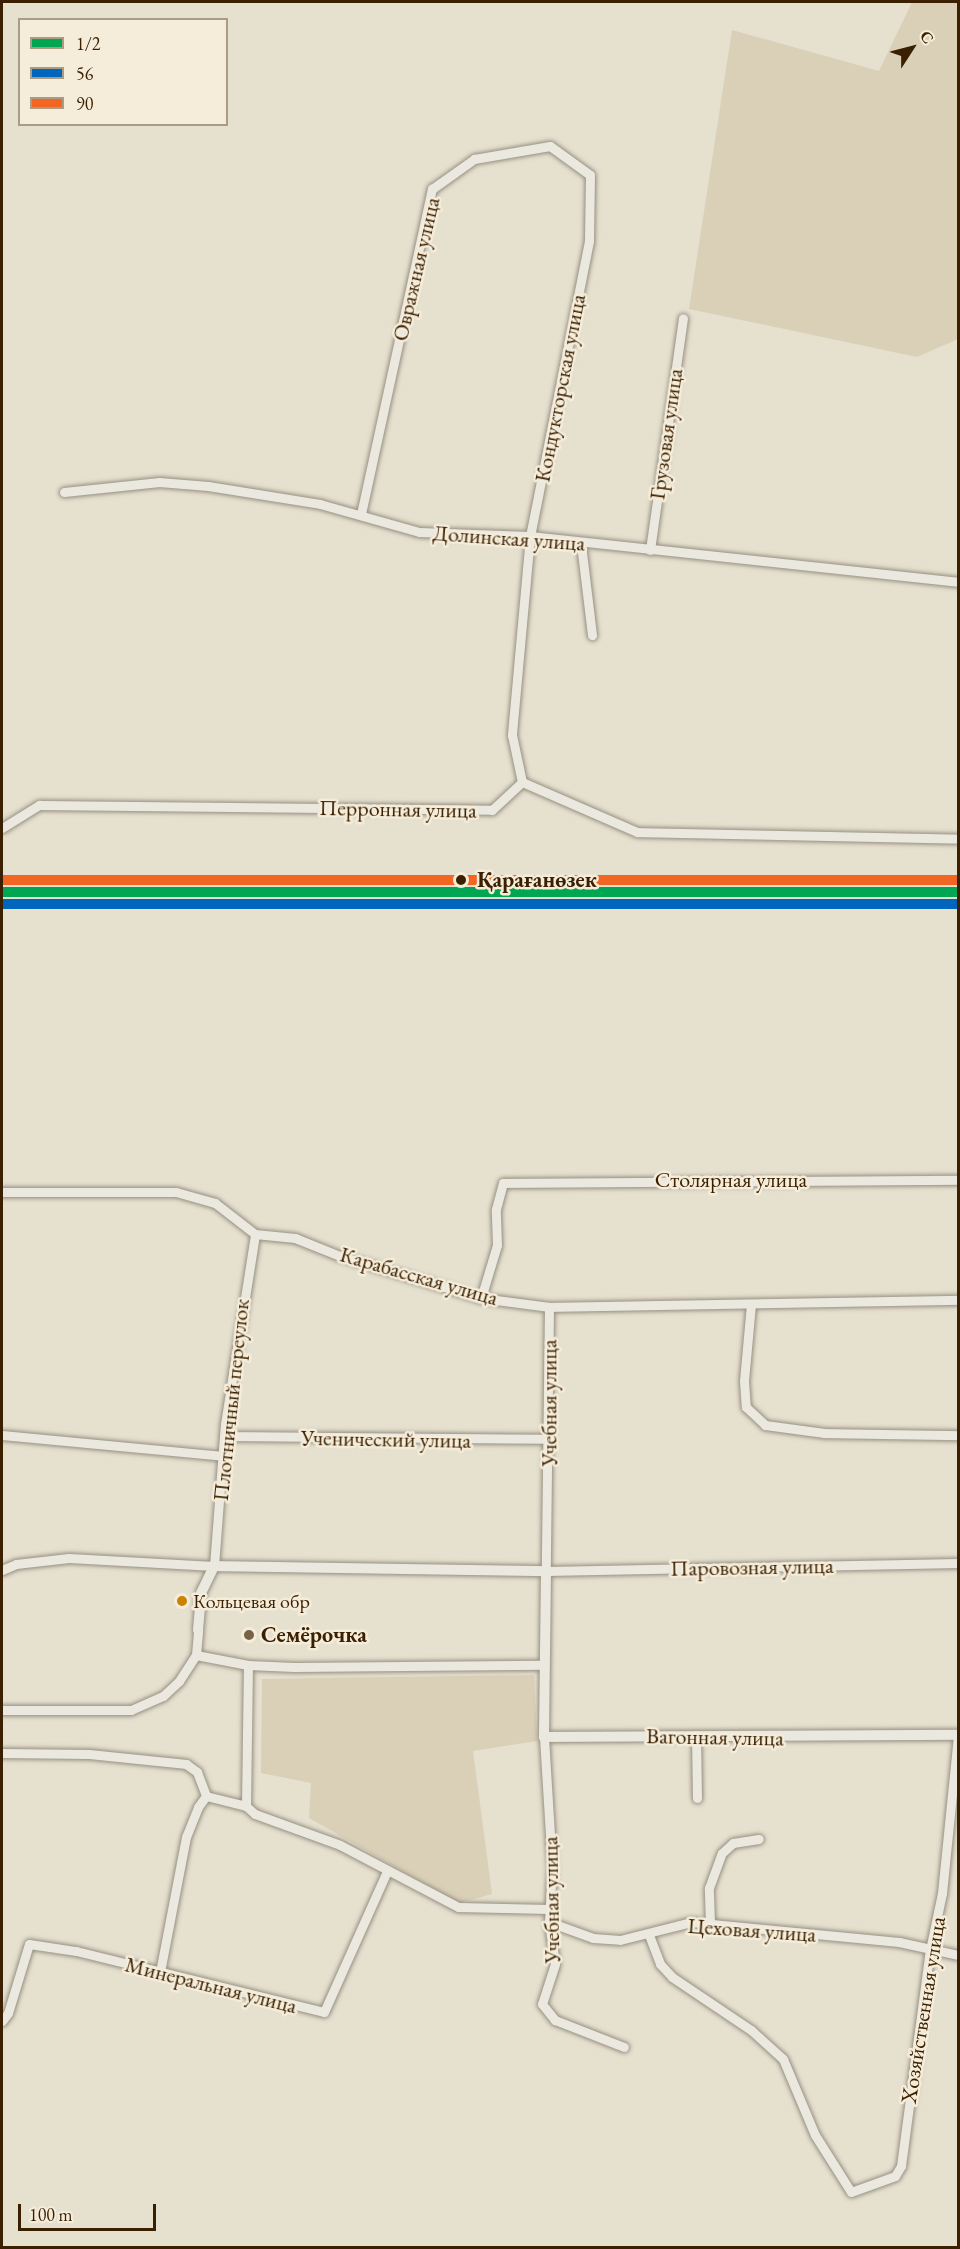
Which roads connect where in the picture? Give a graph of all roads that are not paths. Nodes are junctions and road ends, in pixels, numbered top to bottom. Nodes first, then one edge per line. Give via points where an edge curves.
1 (589, 241) joint
2 (682, 318) dead end
3 (64, 492) dead end
4 (362, 514) junction
5 (530, 536) junction
6 (581, 543) junction
7 (650, 550) junction
8 (958, 582) edge
9 (592, 635) dead end
10 (522, 782) junction
11 (2, 828) edge
12 (958, 839) edge
13 (958, 1180) edge
14 (2, 1192) edge
15 (255, 1234) junction
16 (481, 1298) junction
17 (958, 1300) edge
18 (751, 1304) junction
19 (549, 1307) junction
20 (2, 1435) edge
21 (958, 1435) edge
22 (224, 1436) junction
23 (548, 1439) junction
24 (222, 1456) junction
25 (958, 1563) edge
26 (214, 1566) junction
27 (2, 1570) edge
28 (546, 1571) junction
29 (198, 1630) joint
30 (196, 1655) junction
31 (248, 1665) junction
32 (543, 1665) junction
33 (2, 1710) edge
34 (696, 1735) junction
35 (958, 1735) edge
36 (544, 1737) junction
37 (2, 1753) edge
38 (206, 1796) junction
39 (697, 1798) dead end
40 (246, 1806) junction
41 (759, 1839) dead end
42 (387, 1871) junction
43 (549, 1909) junction
44 (549, 1922) junction
45 (710, 1923) junction
46 (649, 1935) junction
47 (930, 1950) junction
48 (958, 1955) edge
49 (160, 1972) junction
50 (2, 2021) edge
51 (624, 2047) dead end

1 - 4 street, Овражная улица via 590,175 550,146 474,159 432,189
1 - 5 street, Кондукторская улица
2 - 7 street, Грузовая улица
3 - 4 street, Долинская улица via 159,482 220,488
4 - 5 street, Долинская улица via 419,532
5 - 6 street, Долинская улица
5 - 10 street, Кондукторская улица via 512,735
6 - 7 street, Долинская улица
6 - 9 street
7 - 8 street, Долинская улица
10 - 11 street, Перронная улица via 492,810 39,805
10 - 12 street via 637,832
13 - 16 street, Столярная улица via 503,1183 496,1209 497,1245
14 - 15 street via 176,1192 215,1203
15 - 16 street, Карабасская улица via 295,1238 340,1256
15 - 22 street, Плотничный переулок
16 - 19 street, Карабасская улица
17 - 18 street, Карабасская улица
18 - 19 street, Карабасская улица
18 - 21 street via 744,1381 746,1407 765,1425 824,1433
19 - 23 street, Учебная улица
20 - 24 street
22 - 23 street, Ученический улица
22 - 24 street, Плотничный переулок
23 - 28 street, Учебная улица
24 - 26 street, Плотничный переулок
25 - 28 street, Паровозная улица
26 - 27 street via 69,1558 16,1564
26 - 28 street
26 - 29 street via 201,1593
28 - 32 street
29 - 30 street
30 - 31 street
30 - 33 street via 179,1681 163,1696 131,1710
31 - 32 street
31 - 40 street
32 - 36 street
34 - 35 street, Вагонная улица via 762,1739
34 - 36 street, Вагонная улица
34 - 39 street
35 - 47 street, Хозяйственная улица via 946,1862
36 - 43 street, Учебная улица via 552,1866
37 - 38 street via 88,1754 186,1764 197,1772
38 - 40 street
38 - 49 street via 186,1837
40 - 42 street via 255,1814 340,1845
41 - 45 street via 733,1843 722,1853 709,1888
42 - 43 street via 458,1907
42 - 49 street, Минеральная улица via 324,2012
43 - 44 street, Учебная улица
44 - 46 street, Цеховая улица via 593,1938 620,1940
44 - 51 street, Учебная улица via 555,1964 542,2004 555,2020
45 - 46 street, Цеховая улица via 691,1922
45 - 47 street, Цеховая улица via 899,1942
46 - 47 street, Хозяйственная улица via 660,1964 672,1977 751,2030 783,2059 815,2135 851,2192 895,2176 901,2166
47 - 48 street, Цеховая улица
49 - 50 street, Минеральная улица via 29,1944 8,2013

